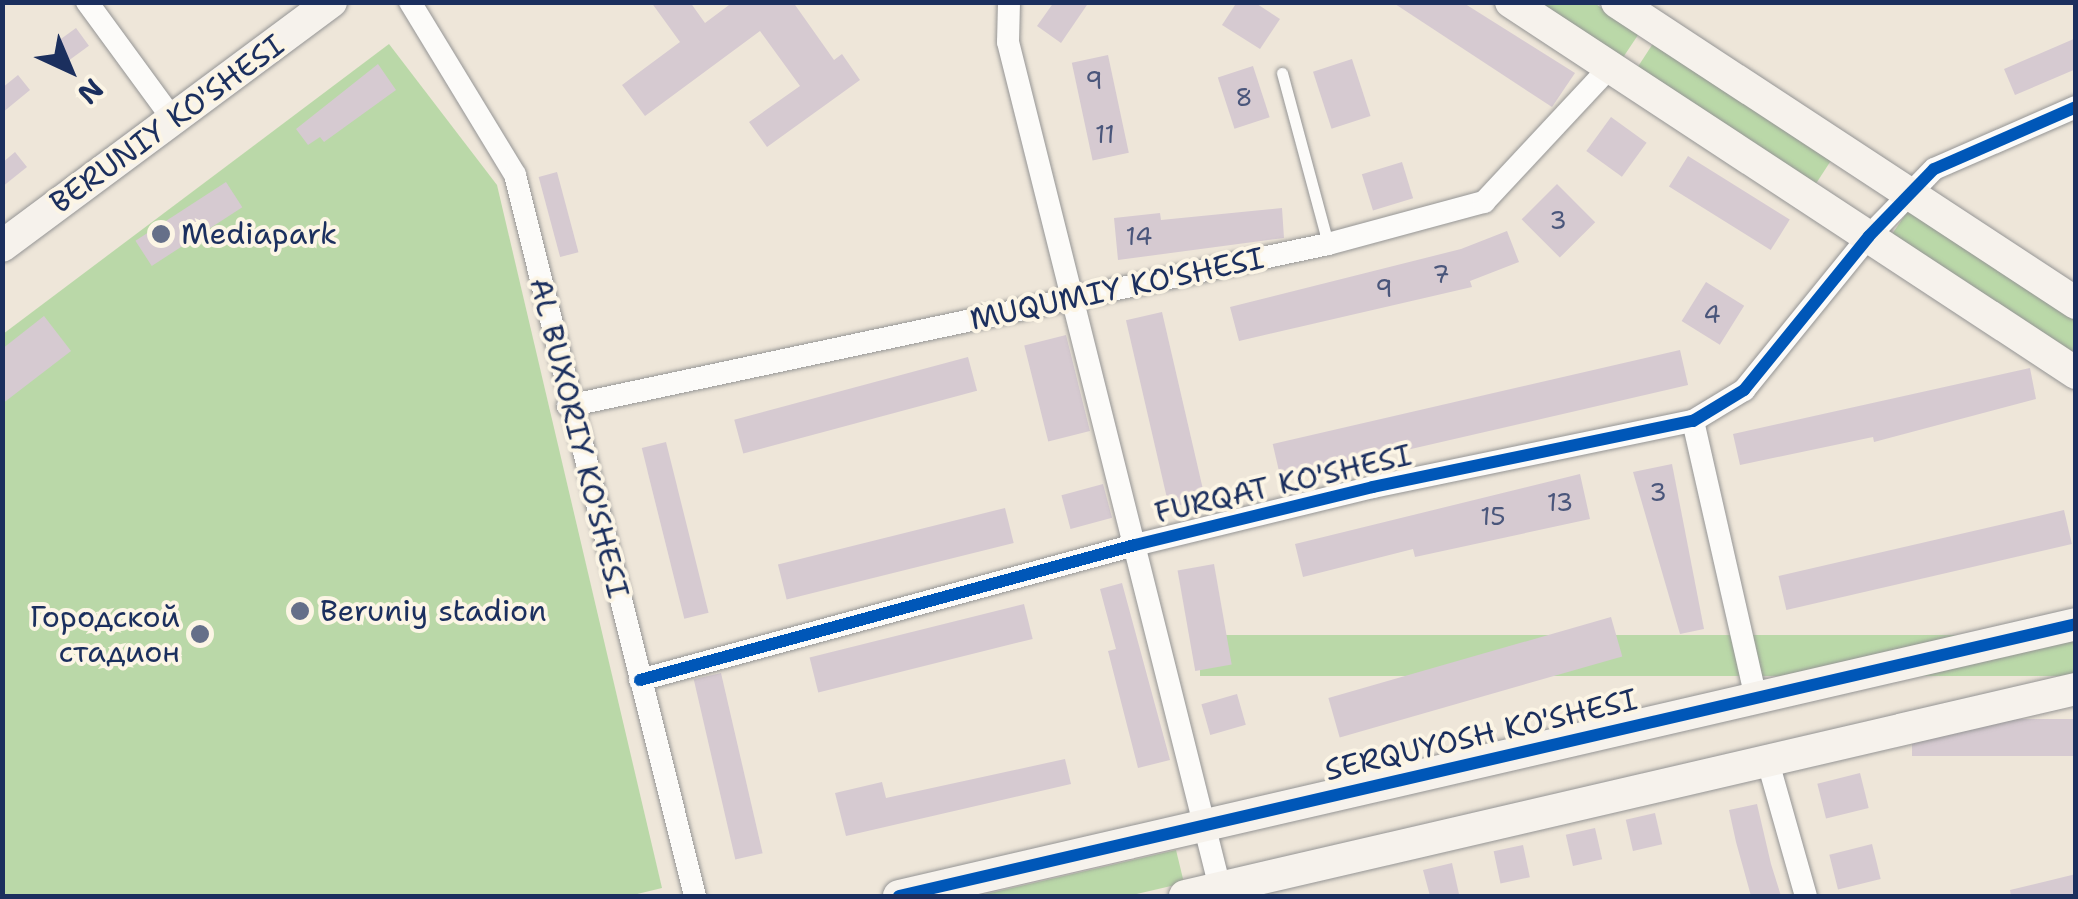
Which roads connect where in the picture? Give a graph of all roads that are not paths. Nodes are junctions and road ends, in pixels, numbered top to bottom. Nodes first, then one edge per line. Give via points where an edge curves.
1 (87, 2) edge
2 (331, 2) edge
3 (410, 2) edge
4 (1009, 2) edge
5 (1511, 2) edge
6 (1617, 2) edge
7 (1610, 67) junction
8 (1282, 73) dead end
9 (2076, 107) edge
10 (174, 120) junction
11 (1909, 191) junction
12 (1869, 236) junction
13 (1328, 244) junction
14 (2, 246) edge
15 (1077, 297) junction
16 (2076, 303) edge
17 (2076, 373) edge
18 (568, 406) junction
19 (1693, 421) junction
20 (1135, 545) junction
21 (2076, 624) edge
22 (640, 680) junction
23 (2076, 689) edge
24 (1756, 698) junction
25 (1768, 762) junction
26 (1202, 824) junction
27 (1221, 892) edge
28 (695, 896) edge
29 (899, 896) edge
30 (1185, 896) edge
31 (1806, 896) edge

1 - 10 street
2 - 10 street, BERUNIY KO'SHESI
3 - 18 street, AL BUXORIY KO'SHESI via 515,175
4 - 15 street via 1008,42
5 - 7 street
6 - 11 street
7 - 12 street
7 - 13 street, MUQUMIY KO'SHESI via 1484,202
8 - 13 lane
9 - 11 street, FURQAT KO'SHESI via 1934,169
10 - 14 street, BERUNIY KO'SHESI
11 - 12 street, FURQAT KO'SHESI
11 - 16 street
12 - 17 street
12 - 19 street, FURQAT KO'SHESI via 1744,390
13 - 15 street, MUQUMIY KO'SHESI
15 - 18 street, MUQUMIY KO'SHESI
15 - 20 street
18 - 22 street, AL BUXORIY KO'SHESI
19 - 20 street, FURQAT KO'SHESI via 1373,486
19 - 24 street
20 - 22 street, FURQAT KO'SHESI
20 - 26 street
21 - 24 street, SERQUYOSH KO'SHESI
22 - 28 street, AL BUXORIY KO'SHESI
23 - 25 street
24 - 26 street, SERQUYOSH KO'SHESI
25 - 27 street
25 - 31 street
26 - 27 street
26 - 29 street, SERQUYOSH KO'SHESI
27 - 30 street

